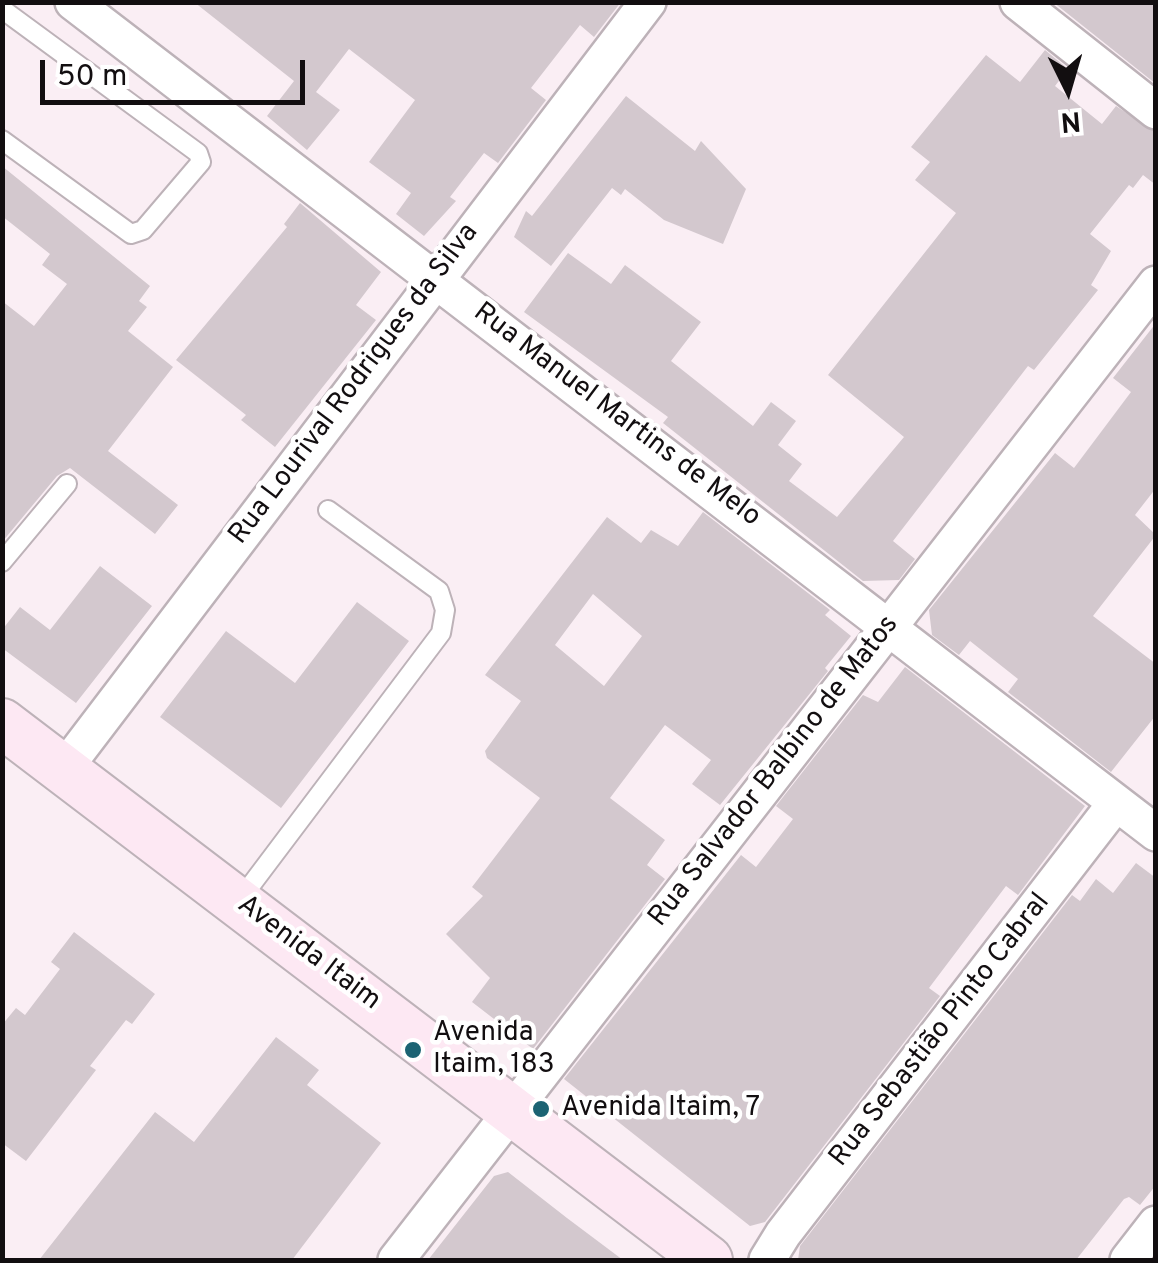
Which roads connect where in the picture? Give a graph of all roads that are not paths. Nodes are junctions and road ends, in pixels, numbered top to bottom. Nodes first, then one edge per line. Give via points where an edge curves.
1 (73, 2) edge
2 (648, 2) edge
3 (1018, 2) edge
4 (2, 9) edge
5 (1156, 111) edge
6 (2, 140) edge
7 (435, 278) junction
8 (1156, 284) edge
9 (67, 484) dead end
10 (328, 510) dead end
11 (2, 562) edge
12 (889, 625) junction
13 (2, 722) edge
14 (64, 769) junction
15 (1116, 802) junction
16 (1156, 833) edge
17 (238, 902) junction
18 (513, 1109) junction
19 (1156, 1224) edge
20 (396, 1260) edge
21 (708, 1260) edge
22 (768, 1260) edge
23 (1128, 1260) edge

1 - 7 street, Rua Manuel Martins de Melo
2 - 7 street, Rua Lourival Rodrigues da Silva
3 - 5 street
4 - 6 lane via 198,153 200,162 144,230 131,234
7 - 12 street, Rua Manuel Martins de Melo
7 - 14 street, Rua Lourival Rodrigues da Silva
8 - 12 street, Rua Salvador Balbino de Matos
9 - 11 lane
10 - 17 lane via 439,592 445,610 440,632
12 - 15 street, Rua Manuel Martins de Melo
12 - 18 street, Rua Salvador Balbino de Matos
13 - 14 street, Avenida Itaim
14 - 17 street, Avenida Itaim
15 - 16 street, Rua Manuel Martins de Melo
15 - 22 street, Rua Sebastião Pinto Cabral
17 - 18 street, Avenida Itaim
18 - 20 street, Rua Salvador Balbino de Matos
18 - 21 street, Avenida Itaim
19 - 23 street

